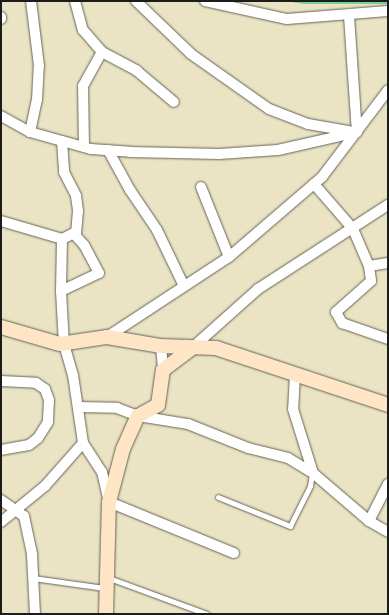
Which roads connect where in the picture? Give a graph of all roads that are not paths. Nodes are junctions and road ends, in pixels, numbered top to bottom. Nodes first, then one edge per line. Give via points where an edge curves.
1 (31, 1) edge
2 (75, 1) edge
3 (136, 1) edge
4 (205, 1) edge
5 (388, 11) edge
6 (348, 16) junction
7 (102, 52) junction
8 (388, 90) edge
9 (174, 102) dead end
10 (1, 116) edge
11 (30, 132) junction
12 (357, 132) junction
13 (62, 141) junction
14 (84, 147) junction
15 (108, 150) junction
16 (314, 184) junction
17 (201, 187) dead end
18 (388, 205) edge
19 (1, 221) edge
20 (353, 230) junction
21 (74, 234) junction
22 (62, 239) junction
23 (228, 257) junction
24 (388, 264) edge
25 (369, 266) junction
26 (184, 286) junction
27 (60, 292) junction
28 (1, 327) edge
29 (107, 337) junction
30 (388, 339) edge
31 (64, 344) junction
32 (161, 346) junction
33 (191, 349) junction
34 (163, 370) junction
35 (295, 374) junction
36 (1, 381) edge
37 (388, 405) edge
38 (78, 407) junction
39 (138, 416) junction
40 (83, 443) junction
41 (1, 450) edge
42 (313, 473) junction
43 (388, 484) edge
44 (218, 497) dead end
45 (1, 500) edge
46 (109, 502) junction
47 (19, 510) junction
48 (369, 521) junction
49 (1, 522) edge
50 (388, 532) edge
51 (234, 553) dead end
52 (33, 578) junction
53 (108, 583) junction
54 (35, 614) edge
55 (106, 614) edge
56 (207, 614) edge

1 - 11 street via 39,66 37,100
2 - 7 street via 83,30
3 - 12 street via 191,54 269,109 308,124
4 - 6 street via 287,19
5 - 6 street
6 - 12 street
7 - 9 street via 137,71
7 - 14 street via 83,86
8 - 12 street
10 - 11 street
11 - 13 street
12 - 15 street via 278,150 220,154
12 - 16 street
13 - 14 street
13 - 21 street via 64,172 76,196 78,211
14 - 15 street
15 - 26 street via 157,230
16 - 20 street
16 - 23 street
17 - 23 street
18 - 20 street
19 - 22 street
20 - 25 street
20 - 33 street via 258,289
21 - 22 street
21 - 27 street via 84,245 98,273
22 - 27 street
23 - 26 street
24 - 25 street
25 - 30 street via 371,281 336,312 342,323
26 - 29 street
27 - 31 street
28 - 31 street
29 - 31 street
29 - 32 street
31 - 38 street
32 - 33 street
32 - 34 street
33 - 34 street
33 - 35 street via 216,348
34 - 39 street via 158,405
35 - 37 street
35 - 42 street via 293,409
36 - 41 street via 36,384 45,389 49,400 48,422 38,438 29,445
38 - 39 street via 117,408
38 - 40 street
39 - 42 street via 188,424 248,448 288,458
39 - 46 street via 123,448
40 - 46 street via 102,472
40 - 47 street via 46,486
42 - 44 lane via 290,526
42 - 48 street
43 - 48 street
45 - 47 street
46 - 51 street
46 - 53 street
47 - 49 street
47 - 52 street via 24,516
48 - 50 street
52 - 53 lane
52 - 54 street
53 - 55 street
53 - 56 lane

